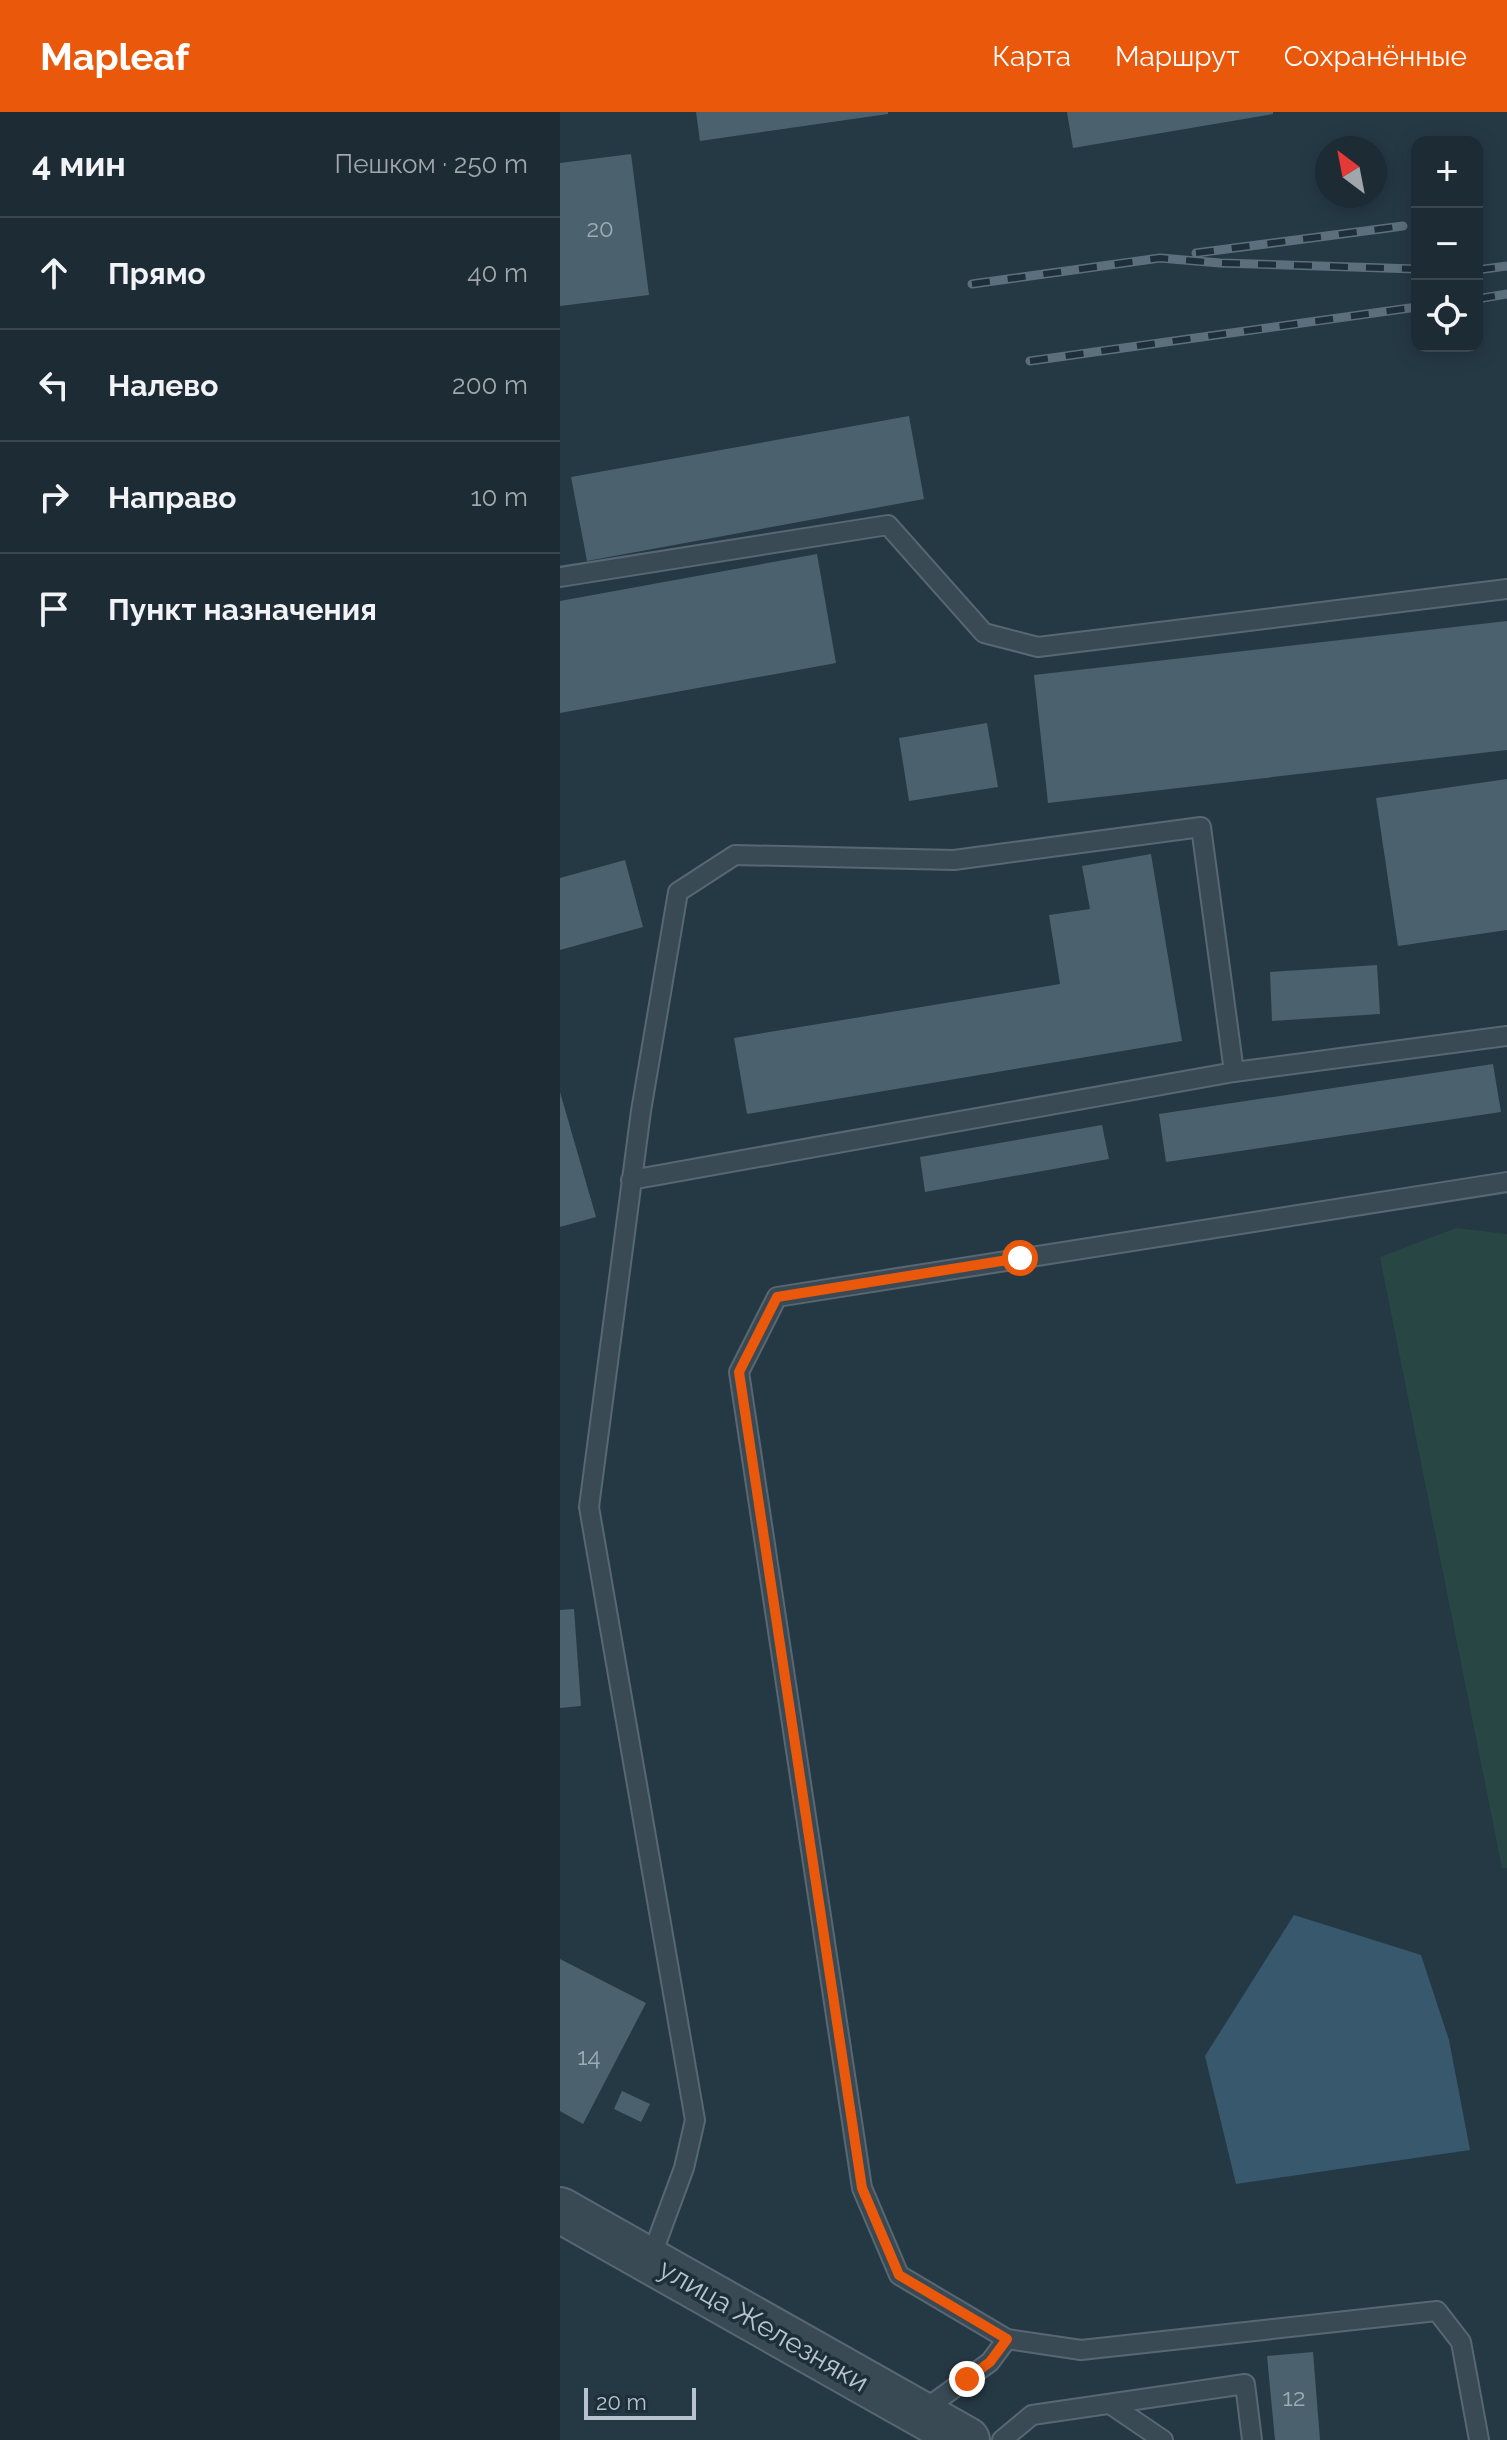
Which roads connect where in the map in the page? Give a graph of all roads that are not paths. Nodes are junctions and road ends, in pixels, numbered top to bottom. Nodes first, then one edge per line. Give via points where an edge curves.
1 (560, 577) edge
2 (1507, 589) edge
3 (1507, 1036) edge
4 (1234, 1072) junction
5 (631, 1180) junction
6 (1507, 1182) edge
7 (560, 2210) edge
8 (650, 2260) junction
9 (1007, 2339) junction
10 (1110, 2404) junction
11 (919, 2414) junction
12 (967, 2440) edge
13 (1002, 2440) edge
14 (1163, 2440) edge
15 (1252, 2440) edge
16 (1479, 2440) edge

1 - 2 lane via 888,525 984,633 1038,647
3 - 4 lane
4 - 5 lane
4 - 5 lane via 1201,827 954,860 735,855 678,892
5 - 8 lane via 589,1507 695,2120 684,2168
6 - 9 lane via 777,1297 739,1372 862,2188 899,2275
7 - 8 street, улица Железняки
8 - 11 street, улица Железняки
9 - 11 lane via 990,2362
9 - 16 lane via 1081,2350 1437,2311 1461,2342
10 - 13 lane via 1032,2415
10 - 14 lane
10 - 15 lane via 1245,2384
11 - 12 street, улица Железняки

